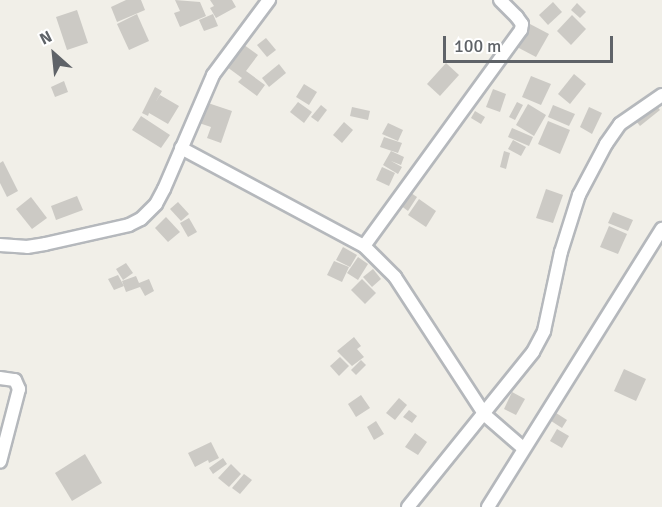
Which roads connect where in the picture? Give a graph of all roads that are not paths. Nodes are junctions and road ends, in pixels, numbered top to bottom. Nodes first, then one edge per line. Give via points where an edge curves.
1 (269, 0) edge
2 (500, 0) edge
3 (662, 94) edge
4 (181, 148) junction
5 (662, 229) edge
6 (0, 245) edge
7 (364, 246) junction
8 (0, 378) edge
9 (485, 415) junction
10 (523, 448) junction
11 (0, 462) edge
12 (408, 507) edge
13 (488, 507) edge

1 - 4 street via 213,75
2 - 7 street via 518,17 521,30
3 - 9 street via 632,113 606,144 579,195 561,252 544,331 533,352
4 - 6 street via 156,204 141,219 45,244
4 - 7 street
5 - 10 street
7 - 9 street via 395,278
8 - 11 street via 15,380 19,389
9 - 10 street
9 - 12 street
10 - 13 street

